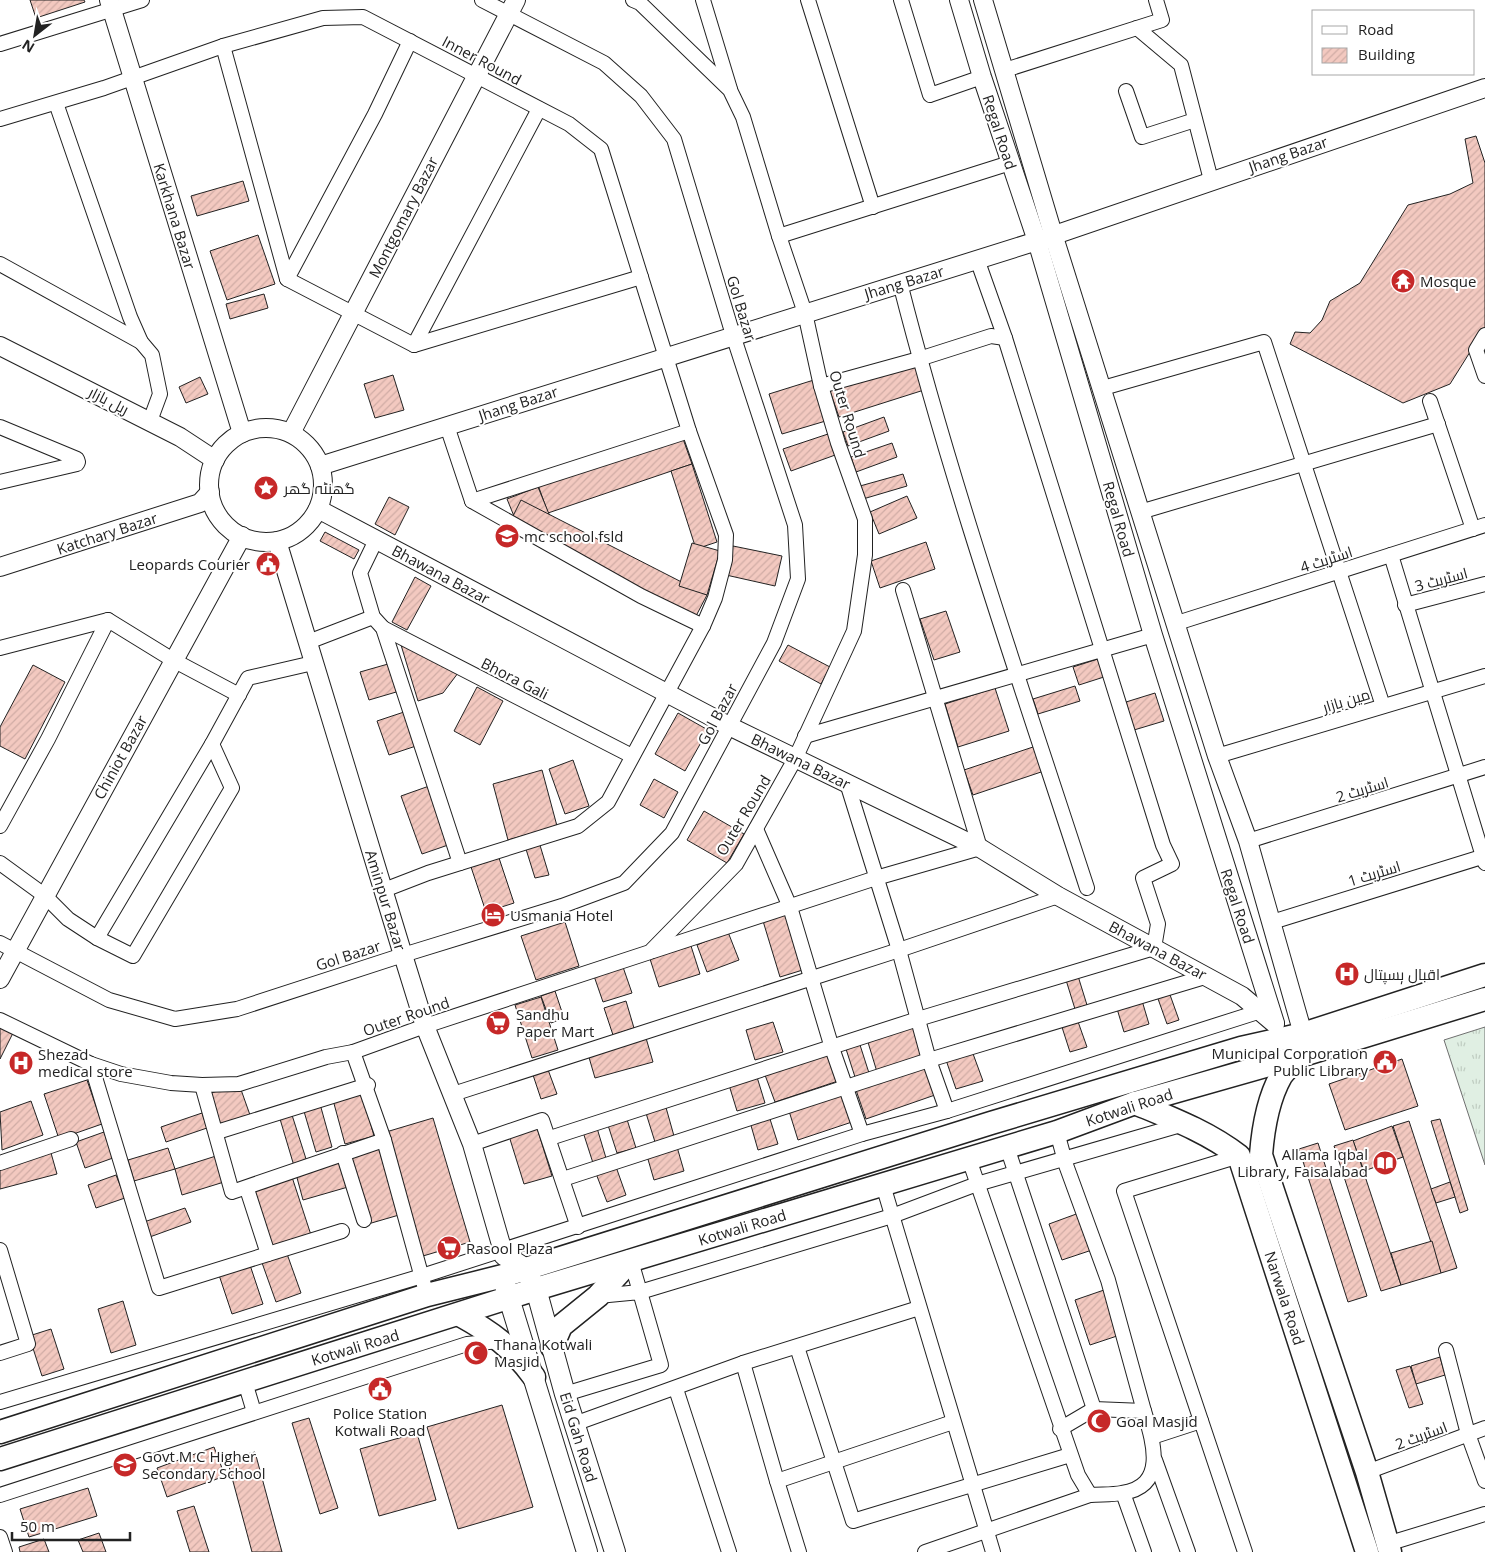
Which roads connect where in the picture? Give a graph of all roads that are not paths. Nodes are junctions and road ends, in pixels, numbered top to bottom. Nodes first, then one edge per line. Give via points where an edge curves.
1 (142, 0) edge
2 (482, 0) edge
3 (634, 0) edge
4 (703, 0) edge
5 (808, 0) edge
6 (901, 0) edge
7 (960, 0) edge
8 (983, 0) edge
9 (1156, 0) edge
10 (110, 5) edge
11 (513, 7) edge
12 (1137, 28) junction
13 (410, 41) junction
14 (0, 44) edge
15 (223, 46) junction
16 (1005, 70) junction
17 (477, 76) junction
18 (982, 77) junction
19 (133, 78) junction
20 (1485, 88) edge
21 (730, 90) junction
22 (1126, 91) dead end
23 (56, 103) junction
24 (540, 109) junction
25 (0, 118) edge
26 (1196, 120) junction
27 (1010, 163) junction
28 (1211, 180) junction
29 (873, 207) junction
30 (1054, 234) junction
31 (778, 236) junction
32 (1037, 241) junction
33 (977, 259) junction
34 (0, 264) edge
35 (287, 278) junction
36 (641, 278) junction
37 (900, 283) junction
38 (353, 313) junction
39 (805, 313) junction
40 (733, 335) junction
41 (1485, 335) edge
42 (1005, 338) junction
43 (141, 342) junction
44 (414, 345) junction
45 (0, 346) edge
46 (1481, 348) edge
47 (666, 357) junction
48 (920, 359) junction
49 (1485, 376) edge
50 (821, 386) junction
51 (1103, 388) junction
52 (1430, 401) dead end
53 (150, 421) junction
54 (1438, 424) junction
55 (447, 426) junction
56 (0, 427) edge
57 (689, 431) junction
58 (242, 433) junction
59 (291, 433) junction
60 (215, 460) junction
61 (1305, 465) junction
62 (320, 466) junction
63 (0, 482) edge
64 (210, 492) junction
65 (472, 501) junction
66 (318, 509) junction
67 (1140, 512) junction
68 (1479, 527) edge
69 (242, 536) junction
70 (376, 540) junction
71 (277, 541) junction
72 (1391, 555) junction
73 (0, 567) edge
74 (1338, 573) junction
75 (1485, 584) edge
76 (903, 590) dead end
77 (1405, 605) junction
78 (373, 617) junction
79 (108, 620) junction
80 (1177, 623) junction
81 (703, 626) junction
82 (383, 628) junction
83 (1152, 635) junction
84 (308, 642) junction
85 (0, 648) edge
86 (1102, 649) junction
87 (174, 660) junction
88 (313, 663) junction
89 (1017, 674) junction
90 (1485, 676) edge
91 (1432, 690) junction
92 (666, 692) junction
93 (239, 694) junction
94 (935, 699) junction
95 (1383, 706) junction
96 (730, 726) junction
97 (805, 736) junction
98 (212, 744) junction
99 (632, 756) junction
100 (1217, 756) junction
101 (795, 759) junction
102 (1485, 767) edge
103 (1460, 776) junction
104 (847, 783) junction
105 (0, 826) edge
106 (756, 828) junction
107 (1248, 841) junction
108 (980, 848) junction
109 (1484, 858) edge
110 (0, 863) edge
111 (460, 863) junction
112 (876, 878) junction
113 (1087, 888) dead end
114 (384, 890) junction
115 (44, 895) junction
116 (1058, 896) junction
117 (790, 907) junction
118 (1272, 922) junction
119 (97, 938) junction
120 (7, 947) edge
121 (1154, 948) junction
122 (899, 950) junction
123 (650, 952) junction
124 (403, 955) junction
125 (1485, 975) edge
126 (1208, 976) junction
127 (812, 978) junction
128 (0, 979) edge
129 (1485, 999) edge
130 (1261, 1011) junction
131 (918, 1019) junction
132 (0, 1020) edge
133 (425, 1026) junction
134 (1278, 1031) junction
135 (1303, 1034) junction
136 (832, 1048) junction
137 (353, 1052) junction
138 (1300, 1056) junction
139 (929, 1060) junction
140 (91, 1064) junction
141 (202, 1085) junction
142 (367, 1086) junction
143 (846, 1087) junction
144 (453, 1094) junction
145 (1135, 1103) junction
146 (948, 1111) junction
147 (1185, 1124) junction
148 (217, 1132) junction
149 (1057, 1132) junction
150 (862, 1134) junction
151 (550, 1138) junction
152 (71, 1139) dead end
153 (384, 1140) junction
154 (472, 1144) junction
155 (1007, 1147) junction
156 (342, 1153) junction
157 (1239, 1156) junction
158 (1064, 1157) junction
159 (969, 1159) junction
160 (0, 1163) edge
161 (1016, 1173) junction
162 (563, 1179) junction
163 (977, 1184) junction
164 (883, 1185) junction
165 (247, 1188) junction
166 (892, 1216) junction
167 (364, 1220) dead end
168 (578, 1227) junction
169 (342, 1231) dead end
170 (0, 1250) edge
171 (268, 1254) junction
172 (503, 1261) junction
173 (631, 1261) junction
174 (524, 1268) junction
175 (424, 1286) junction
176 (536, 1289) junction
177 (640, 1292) junction
178 (598, 1296) junction
179 (509, 1300) junction
180 (919, 1308) junction
181 (460, 1315) junction
182 (501, 1341) junction
183 (468, 1344) junction
184 (552, 1347) junction
185 (797, 1347) junction
186 (1446, 1350) dead end
187 (0, 1353) edge
188 (743, 1363) junction
189 (534, 1377) junction
190 (245, 1382) junction
191 (676, 1389) junction
192 (565, 1394) junction
193 (0, 1402) edge
194 (1094, 1409) junction
195 (1144, 1411) junction
196 (254, 1412) junction
197 (1201, 1421) junction
198 (953, 1422) junction
199 (574, 1424) junction
200 (1485, 1428) edge
201 (1060, 1429) junction
202 (0, 1432) edge
203 (1468, 1434) junction
204 (1152, 1437) junction
205 (1070, 1456) junction
206 (0, 1459) edge
207 (1155, 1460) junction
208 (834, 1462) junction
209 (1367, 1472) junction
210 (776, 1481) junction
211 (1485, 1481) edge
212 (972, 1485) junction
213 (1123, 1493) junction
214 (1090, 1495) junction
215 (0, 1496) edge
216 (1485, 1514) edge
217 (986, 1531) junction
218 (0, 1537) edge
219 (1381, 1550) edge
220 (5, 1552) edge
221 (586, 1552) edge
222 (615, 1552) edge
223 (729, 1552) edge
224 (799, 1552) edge
225 (925, 1552) edge
226 (993, 1552) edge
227 (1144, 1552) edge
228 (1188, 1552) edge
229 (1245, 1552) edge

1 - 10 street
2 - 11 street, Gol Bazar
3 - 21 street, Outer Round
4 - 21 street
5 - 29 street
6 - 18 street via 930,95
7 - 18 street, Regal Road
8 - 16 street, Regal Road
9 - 12 street via 1162,20
10 - 14 street
10 - 19 street, Karkhana Bazar
11 - 17 street, Montgomary Bazar
11 - 40 street, Gol Bazar via 604,63 641,96 674,139
12 - 16 street
12 - 26 street via 1181,65
13 - 15 street, Inner Round via 363,17 324,18
13 - 17 street, Inner Round
13 - 35 street
15 - 19 street, Inner Round
15 - 35 street
16 - 30 street, Regal Road
17 - 24 street, Inner Round
17 - 38 street, Montgomary Bazar
18 - 27 street, Regal Road
19 - 23 street, Inner Round
19 - 58 street, Karkhana Bazar
20 - 28 street, Jhang Bazar
21 - 31 street, Outer Round via 743,117
22 - 26 street via 1142,137
23 - 25 street, Inner Round
23 - 43 street
24 - 36 street, Inner Round via 569,124 601,149
24 - 44 street
26 - 28 street
27 - 29 street
27 - 32 street, Regal Road
28 - 30 street, Jhang Bazar
29 - 31 street
30 - 32 street, Jhang Bazar
30 - 51 street, Regal Road
31 - 39 street, Outer Round
32 - 33 street, Jhang Bazar
32 - 83 street, Regal Road
33 - 37 street, Jhang Bazar
33 - 42 street
34 - 43 street
35 - 38 street
36 - 44 street
36 - 47 street, Inner Round
37 - 39 street, Jhang Bazar
37 - 48 street
38 - 44 street
38 - 59 street, Montgomary Bazar
39 - 40 street, Jhang Bazar
39 - 50 street, Outer Round
40 - 47 street, Jhang Bazar
40 - 96 street, Gol Bazar via 795,525 798,579 774,643
41 - 46 street
42 - 48 street via 991,336
42 - 86 street
43 - 53 street via 152,355 160,394
45 - 53 street, ریل بازار
46 - 49 street
47 - 55 street, Jhang Bazar
47 - 57 street, Inner Round
48 - 50 street
48 - 89 street
50 - 97 street, Outer Round via 866,519 866,555 854,631
51 - 61 street via 1264,342
51 - 67 street, Regal Road
52 - 54 street
53 - 60 street, ریل بازار
54 - 61 street
54 - 68 street
55 - 62 street, Jhang Bazar
55 - 65 street
56 - 63 street via 78,462
57 - 65 street
57 - 81 street, Inner Round via 726,535 725,560 715,598
58 - 59 street via 262,428
58 - 60 street via 223,447
59 - 62 street via 303,441
60 - 64 street
61 - 67 street
61 - 74 street
62 - 66 street via 323,480
64 - 69 street via 215,510 226,526
64 - 73 street, Katchary Bazar via 200,503
65 - 81 street via 640,596
66 - 70 street, Bhawana Bazar
66 - 71 street via 308,524 294,535
67 - 80 street, Regal Road
68 - 72 street, اسٹریٹ 4
69 - 71 street via 259,542
69 - 87 street, Chiniot Bazar
70 - 78 street via 360,573
70 - 92 street, Bhawana Bazar
71 - 84 street, Aminpur Bazar
72 - 74 street, اسٹریٹ 4
72 - 77 street
74 - 80 street, اسٹریٹ 4
74 - 95 street
75 - 77 street, اسٹریٹ 3
76 - 94 street
77 - 91 street
78 - 82 street
78 - 84 street
79 - 85 street
79 - 87 street
79 - 105 street
80 - 100 street, Regal Road
81 - 92 street, Inner Round
82 - 99 street, Bhora Gali
82 - 111 street
83 - 86 street
83 - 134 street, Regal Road
84 - 88 street, Aminpur Bazar
86 - 89 street
86 - 121 street via 1172,864 1143,878 1158,924
87 - 93 street
87 - 115 street, Chiniot Bazar
88 - 93 street via 248,678
88 - 114 street, Aminpur Bazar
89 - 94 street
89 - 113 street
90 - 91 street, مین بازار
91 - 95 street, مین بازار
91 - 103 street
92 - 96 street, Bhawana Bazar
92 - 99 street, Inner Round
93 - 98 street
94 - 97 street
94 - 108 street
95 - 100 street, مین بازار
96 - 101 street, Bhawana Bazar
96 - 124 street, Gol Bazar via 672,833 624,883 562,906
97 - 101 street, Outer Round
98 - 119 street
98 - 119 street via 232,788 163,906 133,956
99 - 111 street, Inner Round via 608,802 578,826
100 - 107 street, Regal Road
101 - 104 street, Bhawana Bazar
101 - 106 street, Outer Round
102 - 103 street, اسٹریٹ 2
103 - 107 street, اسٹریٹ 2
103 - 109 street
104 - 108 street, Bhawana Bazar
104 - 112 street
106 - 117 street
106 - 123 street, Outer Round via 736,864
107 - 118 street, Regal Road
108 - 112 street
108 - 116 street, Bhawana Bazar
109 - 118 street, اسٹریٹ 1
110 - 115 street
111 - 114 street, Inner Round
112 - 117 street
112 - 122 street
114 - 124 street, Aminpur Bazar
115 - 119 street via 68,919
115 - 120 street, Chiniot Bazar
116 - 121 street, Bhawana Bazar
116 - 122 street
117 - 123 street
117 - 127 street
118 - 135 street, Regal Road
120 - 124 street, Gol Bazar via 109,1000 175,1019 237,1009
120 - 128 street, Chiniot Bazar
121 - 126 street, Bhawana Bazar
121 - 131 street
122 - 127 street
122 - 131 street
123 - 133 street, Outer Round
124 - 133 street, Aminpur Bazar
125 - 135 main road, Kotwali Road
126 - 130 street, Bhawana Bazar
126 - 139 street
127 - 136 street
127 - 144 street
129 - 138 main road, Kotwali Road
130 - 134 street, Bhawana Bazar
130 - 146 street
131 - 136 street
131 - 139 street
132 - 140 street, Outer Round
133 - 137 street, Outer Round
133 - 144 street, Aminpur Bazar
134 - 135 main road, Kotwali Road
134 - 174 main road, Kotwali Road
136 - 143 street
136 - 151 street
137 - 141 street, Outer Round via 239,1084
137 - 142 street
138 - 145 main road, Kotwali Road
138 - 209 main road via 1282,1075 1269,1107 1261,1155
139 - 143 street
139 - 146 street
140 - 141 street, Outer Round via 121,1074
140 - 171 street via 159,1288
141 - 148 street
142 - 148 street
142 - 153 street
143 - 150 street
143 - 162 street
144 - 154 street, Aminpur Bazar
145 - 147 main road
145 - 149 main road, Kotwali Road
146 - 150 street
147 - 157 main road via 1221,1142
147 - 158 street
148 - 165 street via 232,1192
149 - 155 main road, Kotwali Road
149 - 158 street
150 - 168 street
151 - 154 street via 542,1120
151 - 162 street
152 - 160 street
153 - 156 street
153 - 175 street
154 - 172 street, Aminpur Bazar
155 - 159 main road, Kotwali Road
155 - 161 street
156 - 165 street
156 - 167 street
157 - 197 street via 1124,1191
157 - 219 main road, Narwala Road
158 - 161 street
158 - 195 street via 1108,1280
159 - 163 street
159 - 164 main road, Kotwali Road
161 - 163 street
161 - 194 street
162 - 168 street
163 - 166 street
163 - 201 street
164 - 166 street
164 - 173 main road, Kotwali Road
165 - 171 street
166 - 177 street
166 - 180 street
168 - 172 street
169 - 171 street
170 - 187 street via 28,1344
172 - 174 main road, Kotwali Road
172 - 175 main road, Kotwali Road
172 - 179 main road, Eid Gah Road
173 - 176 main road, Kotwali Road
173 - 177 street
173 - 178 main road
174 - 176 main road, Eid Gah Road
175 - 193 street
175 - 202 main road, Kotwali Road
176 - 179 main road, Kotwali Road
176 - 184 main road, Eid Gah Road
177 - 178 street
177 - 192 street via 660,1365
178 - 184 main road via 561,1326
179 - 181 main road, Kotwali Road
179 - 189 main road, Eid Gah Road
180 - 185 street
180 - 198 street
181 - 182 main road via 484,1327
181 - 183 street
181 - 190 main road, Kotwali Road
182 - 183 street
182 - 189 main road via 517,1354
183 - 196 street
184 - 192 main road, Eid Gah Road
185 - 188 street
185 - 208 street
186 - 203 street
188 - 191 street
188 - 210 street
189 - 221 main road, Eid Gah Road
190 - 196 street
190 - 206 main road, Kotwali Road
191 - 199 street
191 - 223 street
192 - 199 main road, Eid Gah Road
194 - 195 street
194 - 201 street
195 - 204 street
196 - 215 street
197 - 204 street
197 - 229 street
198 - 208 street
198 - 212 street
199 - 222 main road, Eid Gah Road
200 - 203 street, اسٹریٹ 2
201 - 205 street
203 - 209 street, اسٹریٹ 2
203 - 211 street
204 - 207 street
205 - 212 street
205 - 214 street
207 - 213 street via 1141,1486
207 - 228 street
208 - 210 street
208 - 212 street via 853,1521
209 - 219 main road
210 - 224 street
212 - 217 street
213 - 214 street
213 - 227 street
214 - 217 street
216 - 219 street
217 - 225 street
217 - 226 street
218 - 220 street

